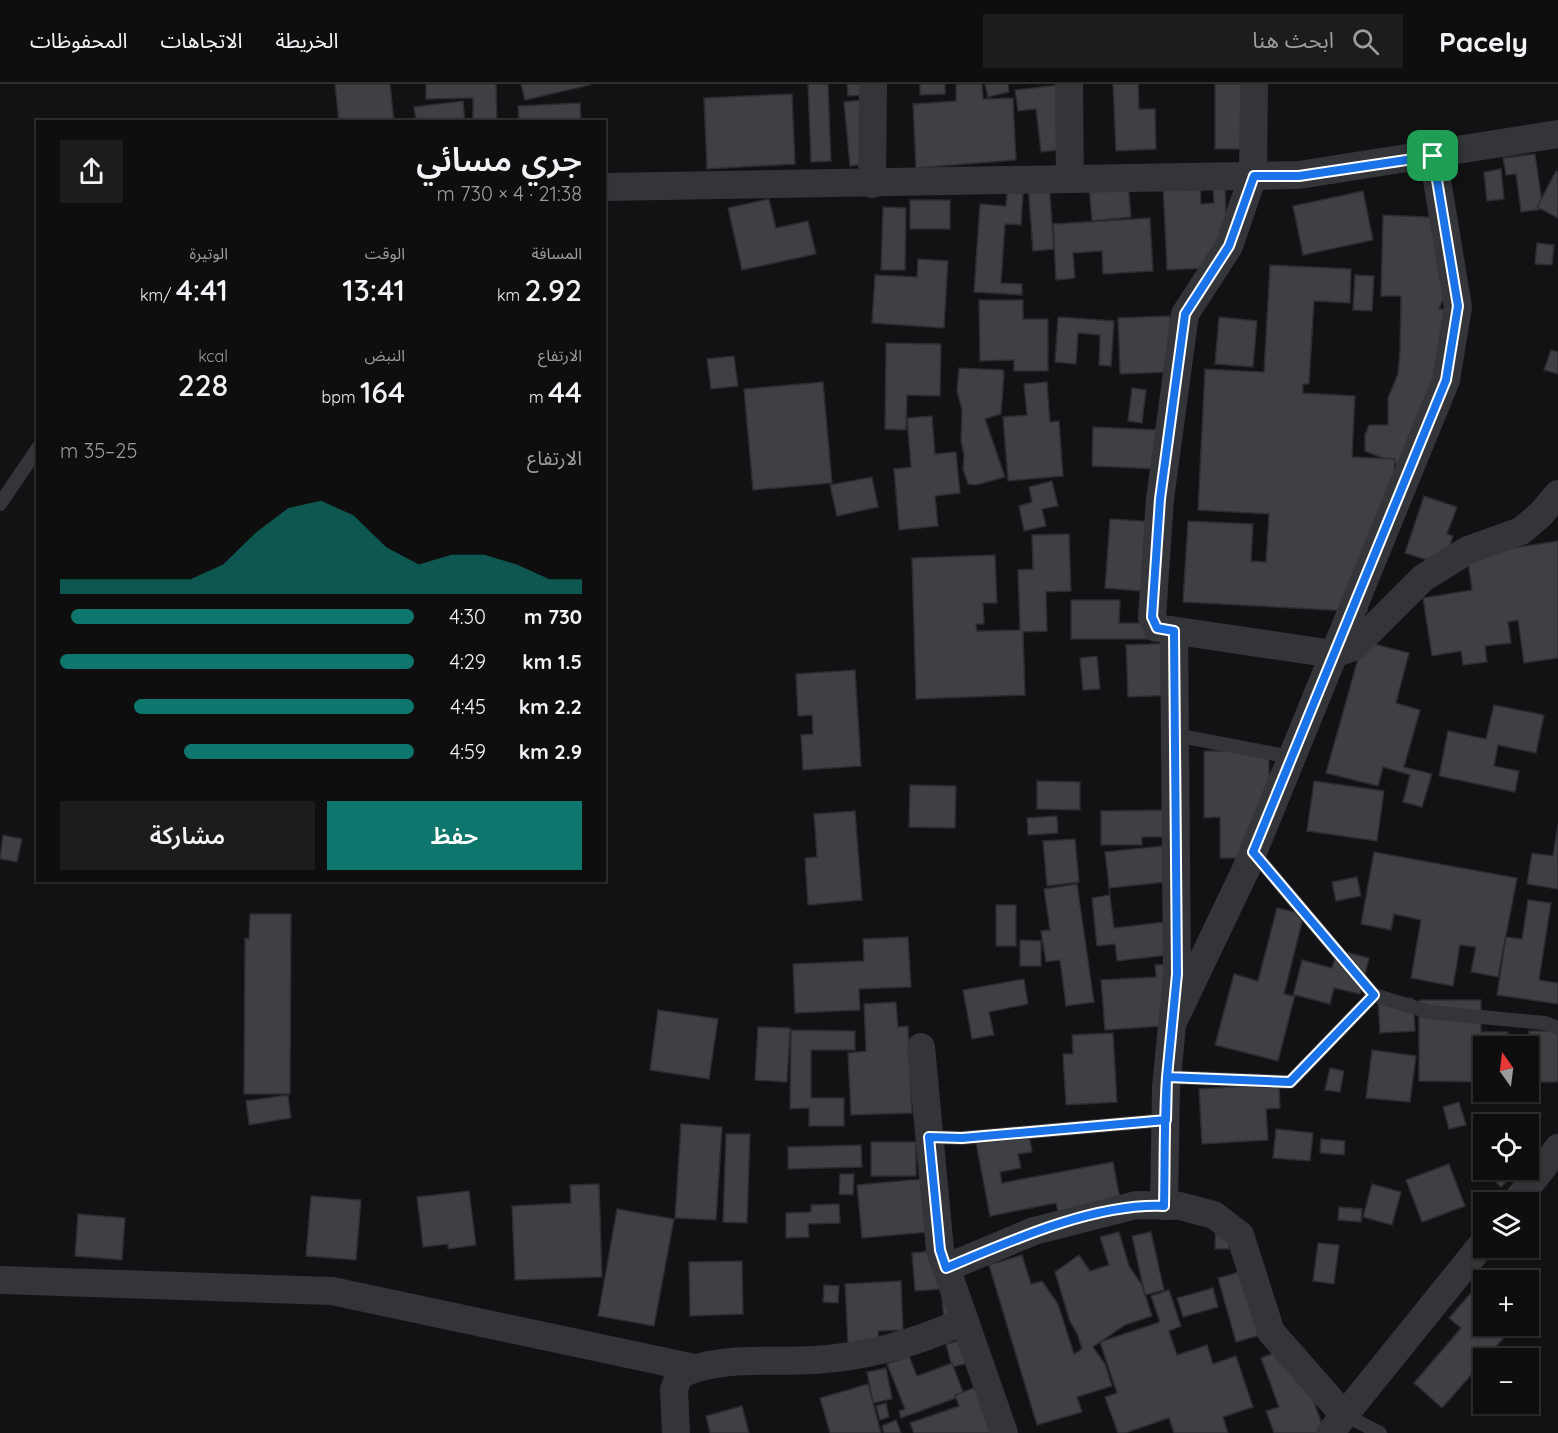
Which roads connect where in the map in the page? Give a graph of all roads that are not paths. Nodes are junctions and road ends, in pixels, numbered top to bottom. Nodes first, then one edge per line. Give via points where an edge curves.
1 (873, 84) edge
2 (1069, 84) edge
3 (1254, 84) edge
4 (1558, 134) edge
5 (1433, 156) junction
6 (1254, 176) junction
7 (1070, 179) junction
8 (872, 184) junction
9 (606, 187) edge
10 (36, 451) edge
11 (1558, 495) edge
12 (0, 504) edge
13 (1174, 631) junction
14 (1334, 654) junction
15 (1175, 735) junction
16 (1291, 757) junction
17 (1253, 852) junction
18 (1374, 995) junction
19 (1172, 1024) junction
20 (1558, 1028) edge
21 (921, 1047) dead end
22 (1167, 1077) junction
23 (1166, 1120) junction
24 (929, 1137) junction
25 (1558, 1148) edge
26 (1524, 1192) edge
27 (1164, 1206) junction
28 (1473, 1256) edge
29 (946, 1268) junction
30 (0, 1280) edge
31 (964, 1321) junction
32 (694, 1368) junction
33 (1337, 1424) edge
34 (676, 1433) edge
35 (1004, 1433) edge
36 (1380, 1433) edge

1 - 8 street
2 - 7 street
3 - 6 street
4 - 5 street
5 - 6 street via 1299,176
5 - 14 street via 1458,306 1446,380
6 - 7 street
6 - 13 street via 1229,246 1185,314 1160,499 1152,617 1157,628
7 - 8 street
8 - 9 street
10 - 12 lane
11 - 14 street via 1521,531 1468,550 1423,578 1354,647
13 - 14 street
13 - 15 street
14 - 16 street
15 - 16 lane
15 - 19 street via 1177,974
16 - 17 street
17 - 18 lane
17 - 19 street
18 - 20 lane via 1429,1012 1545,1023
18 - 22 lane via 1290,1082
19 - 22 street
21 - 24 street
22 - 23 street
23 - 24 lane via 962,1138
23 - 27 street
24 - 29 street via 940,1250
25 - 26 street
27 - 29 street via 1136,1205 1034,1231
27 - 33 street via 1214,1215 1240,1235 1271,1332
28 - 33 street
29 - 31 street
30 - 32 street via 332,1291
31 - 32 street via 924,1340 882,1351 817,1360 715,1363
31 - 35 street
32 - 34 street via 680,1376 674,1390
33 - 36 lane

